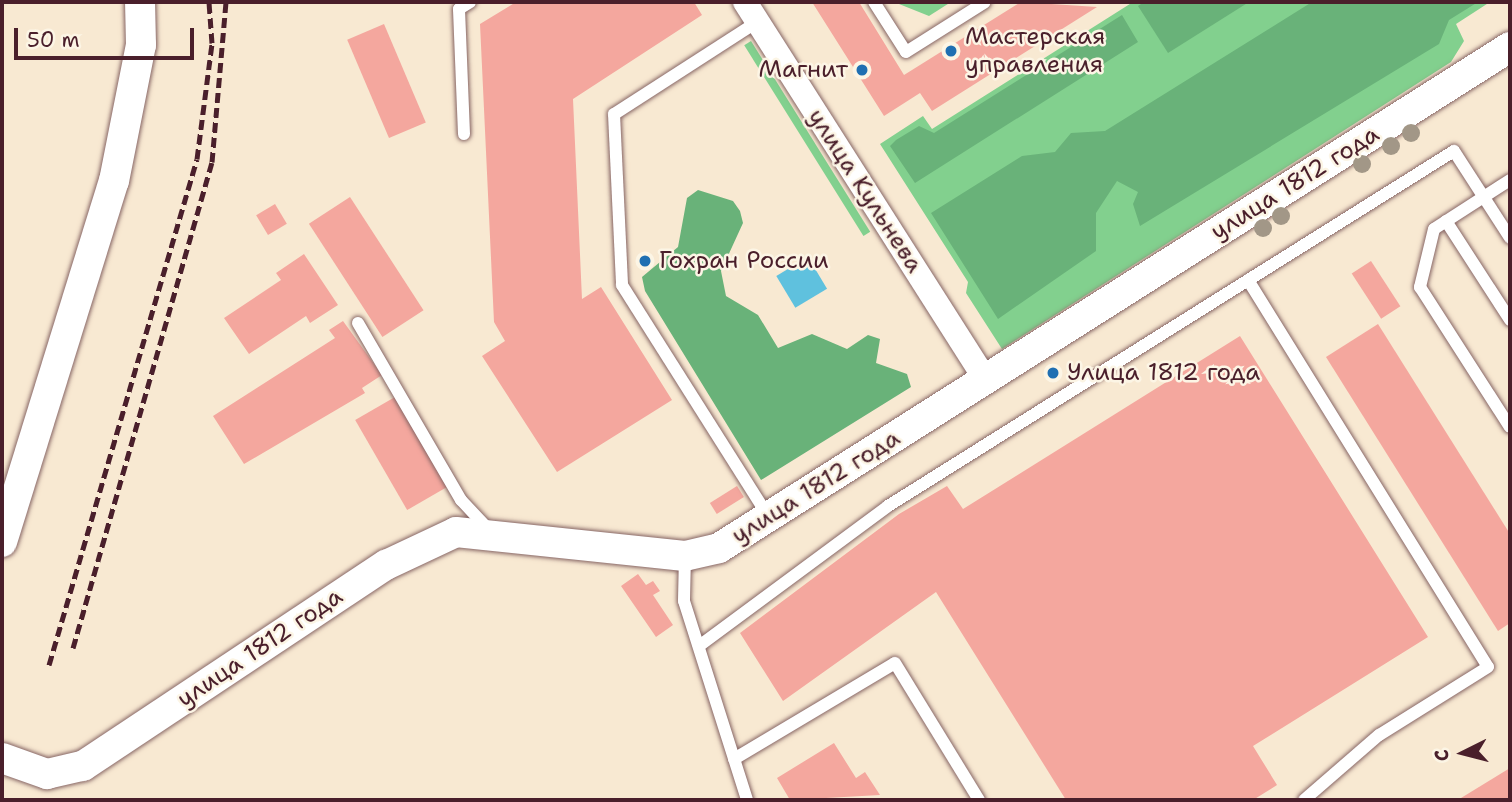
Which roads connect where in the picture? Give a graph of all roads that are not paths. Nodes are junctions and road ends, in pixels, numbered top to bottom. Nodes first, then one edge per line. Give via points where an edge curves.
1 (140, 2) edge
2 (470, 2) edge
3 (874, 2) edge
4 (985, 2) edge
5 (453, 6) edge
6 (751, 12) edge
7 (1510, 47) edge
8 (464, 134) dead end
9 (1510, 180) edge
10 (1483, 197) junction
11 (1446, 221) junction
12 (1510, 238) edge
13 (1248, 280) junction
14 (1510, 320) edge
15 (358, 323) dead end
16 (985, 379) junction
17 (1510, 427) edge
18 (769, 517) junction
19 (491, 531) junction
20 (2, 542) edge
21 (685, 556) junction
22 (698, 646) junction
23 (2, 758) edge
24 (734, 759) junction
25 (747, 800) edge
26 (979, 800) edge
27 (1304, 800) edge

1 - 20 street via 141,45 114,181
2 - 5 lane
3 - 4 lane via 906,52
5 - 8 lane
6 - 16 street, улица Кульнева
6 - 18 lane via 614,114 622,285
7 - 16 street, улица 1812 года
9 - 10 lane
10 - 11 lane
10 - 12 lane
10 - 13 lane via 1454,151
11 - 14 lane
11 - 17 lane via 1434,229 1420,287
13 - 22 lane via 888,506
13 - 27 lane via 1488,667 1379,735
15 - 19 lane via 461,500
16 - 18 street, улица 1812 года
18 - 21 street, улица 1812 года via 719,548
19 - 21 street, улица 1812 года
19 - 23 street, улица 1812 года via 456,532 418,546 83,766 47,774
21 - 22 lane via 684,601
22 - 24 lane
24 - 25 lane
24 - 26 lane via 895,663

